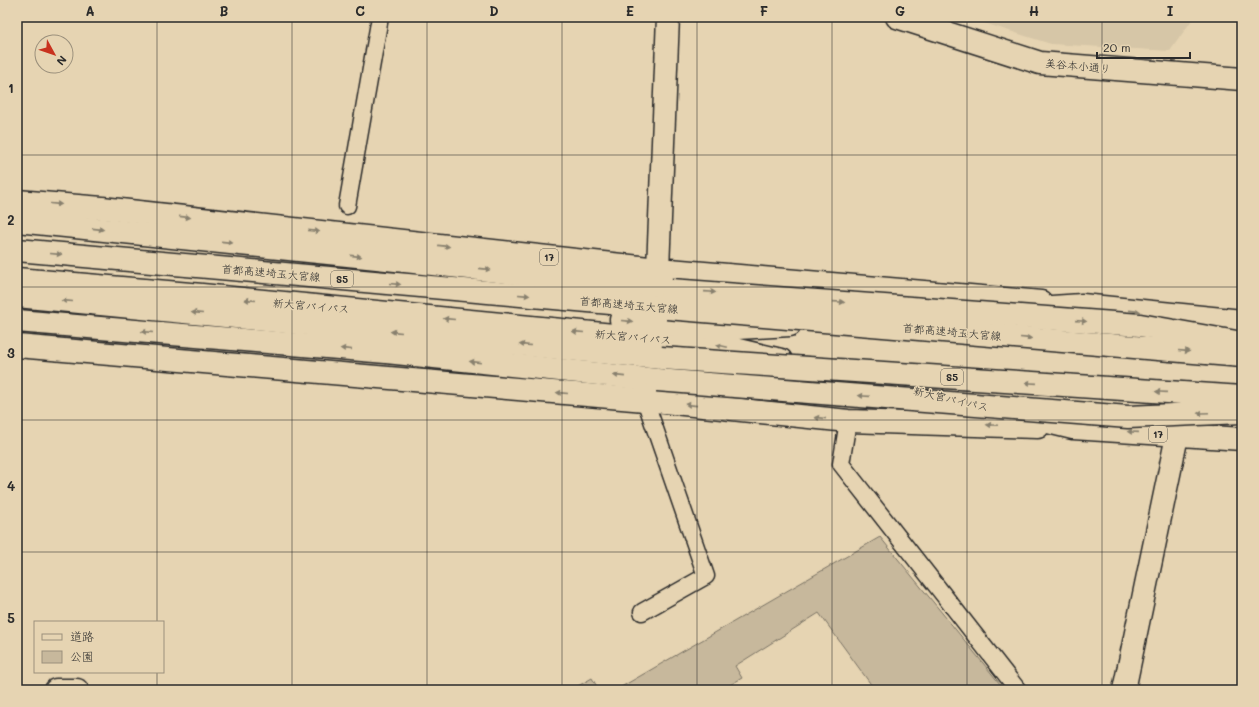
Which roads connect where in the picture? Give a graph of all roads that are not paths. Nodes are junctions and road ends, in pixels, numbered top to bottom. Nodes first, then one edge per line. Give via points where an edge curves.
1 (380, 17) edge
2 (668, 17) edge
3 (897, 17) edge
4 (1242, 79) edge
5 (17, 201) edge
6 (347, 206) dead end
7 (17, 221) edge
8 (17, 250) edge
9 (17, 265) edge
10 (658, 269) junction
11 (17, 279) edge
12 (17, 296) edge
13 (1082, 305) junction
14 (17, 321) edge
15 (1242, 321) edge
16 (1242, 343) edge
17 (17, 346) edge
18 (1242, 356) edge
19 (1242, 397) edge
20 (645, 400) junction
21 (1242, 412) edge
22 (848, 421) junction
23 (1073, 428) junction
24 (1177, 436) junction
25 (1242, 439) edge
26 (642, 612) dead end
27 (56, 690) edge
28 (77, 690) edge
29 (1018, 690) edge
30 (1124, 690) edge

1 - 6 lane
2 - 10 main road
3 - 4 main road, 美谷本小通り via 1040,63
5 -> 10 main road, 17
7 -> 16 main road, bridge via 671,290 1140,325
8 -> 18 main road, 首都高速埼玉大宮線 / S5, bridge via 674,309
9 -> 13 main road, 新大宮バイパス / 17 via 720,330
10 - 13 main road, 17
23 -> 11 main road, 新大宮バイパス / 17 via 717,345
19 -> 12 main road, S5, bridge via 662,358
13 -> 15 main road, 新大宮バイパス / 17
21 -> 14 main road, bridge via 1128,416 658,380 386,352
20 -> 17 main road, 17
22 -> 20 main road, 17
20 - 26 lane via 706,576
23 -> 22 main road, 17
22 - 29 lane via 841,464
24 -> 23 main road, 新大宮バイパス / 17
24 - 25 main road, 新大宮バイパス / 17
24 - 30 main road
27 - 28 main road

